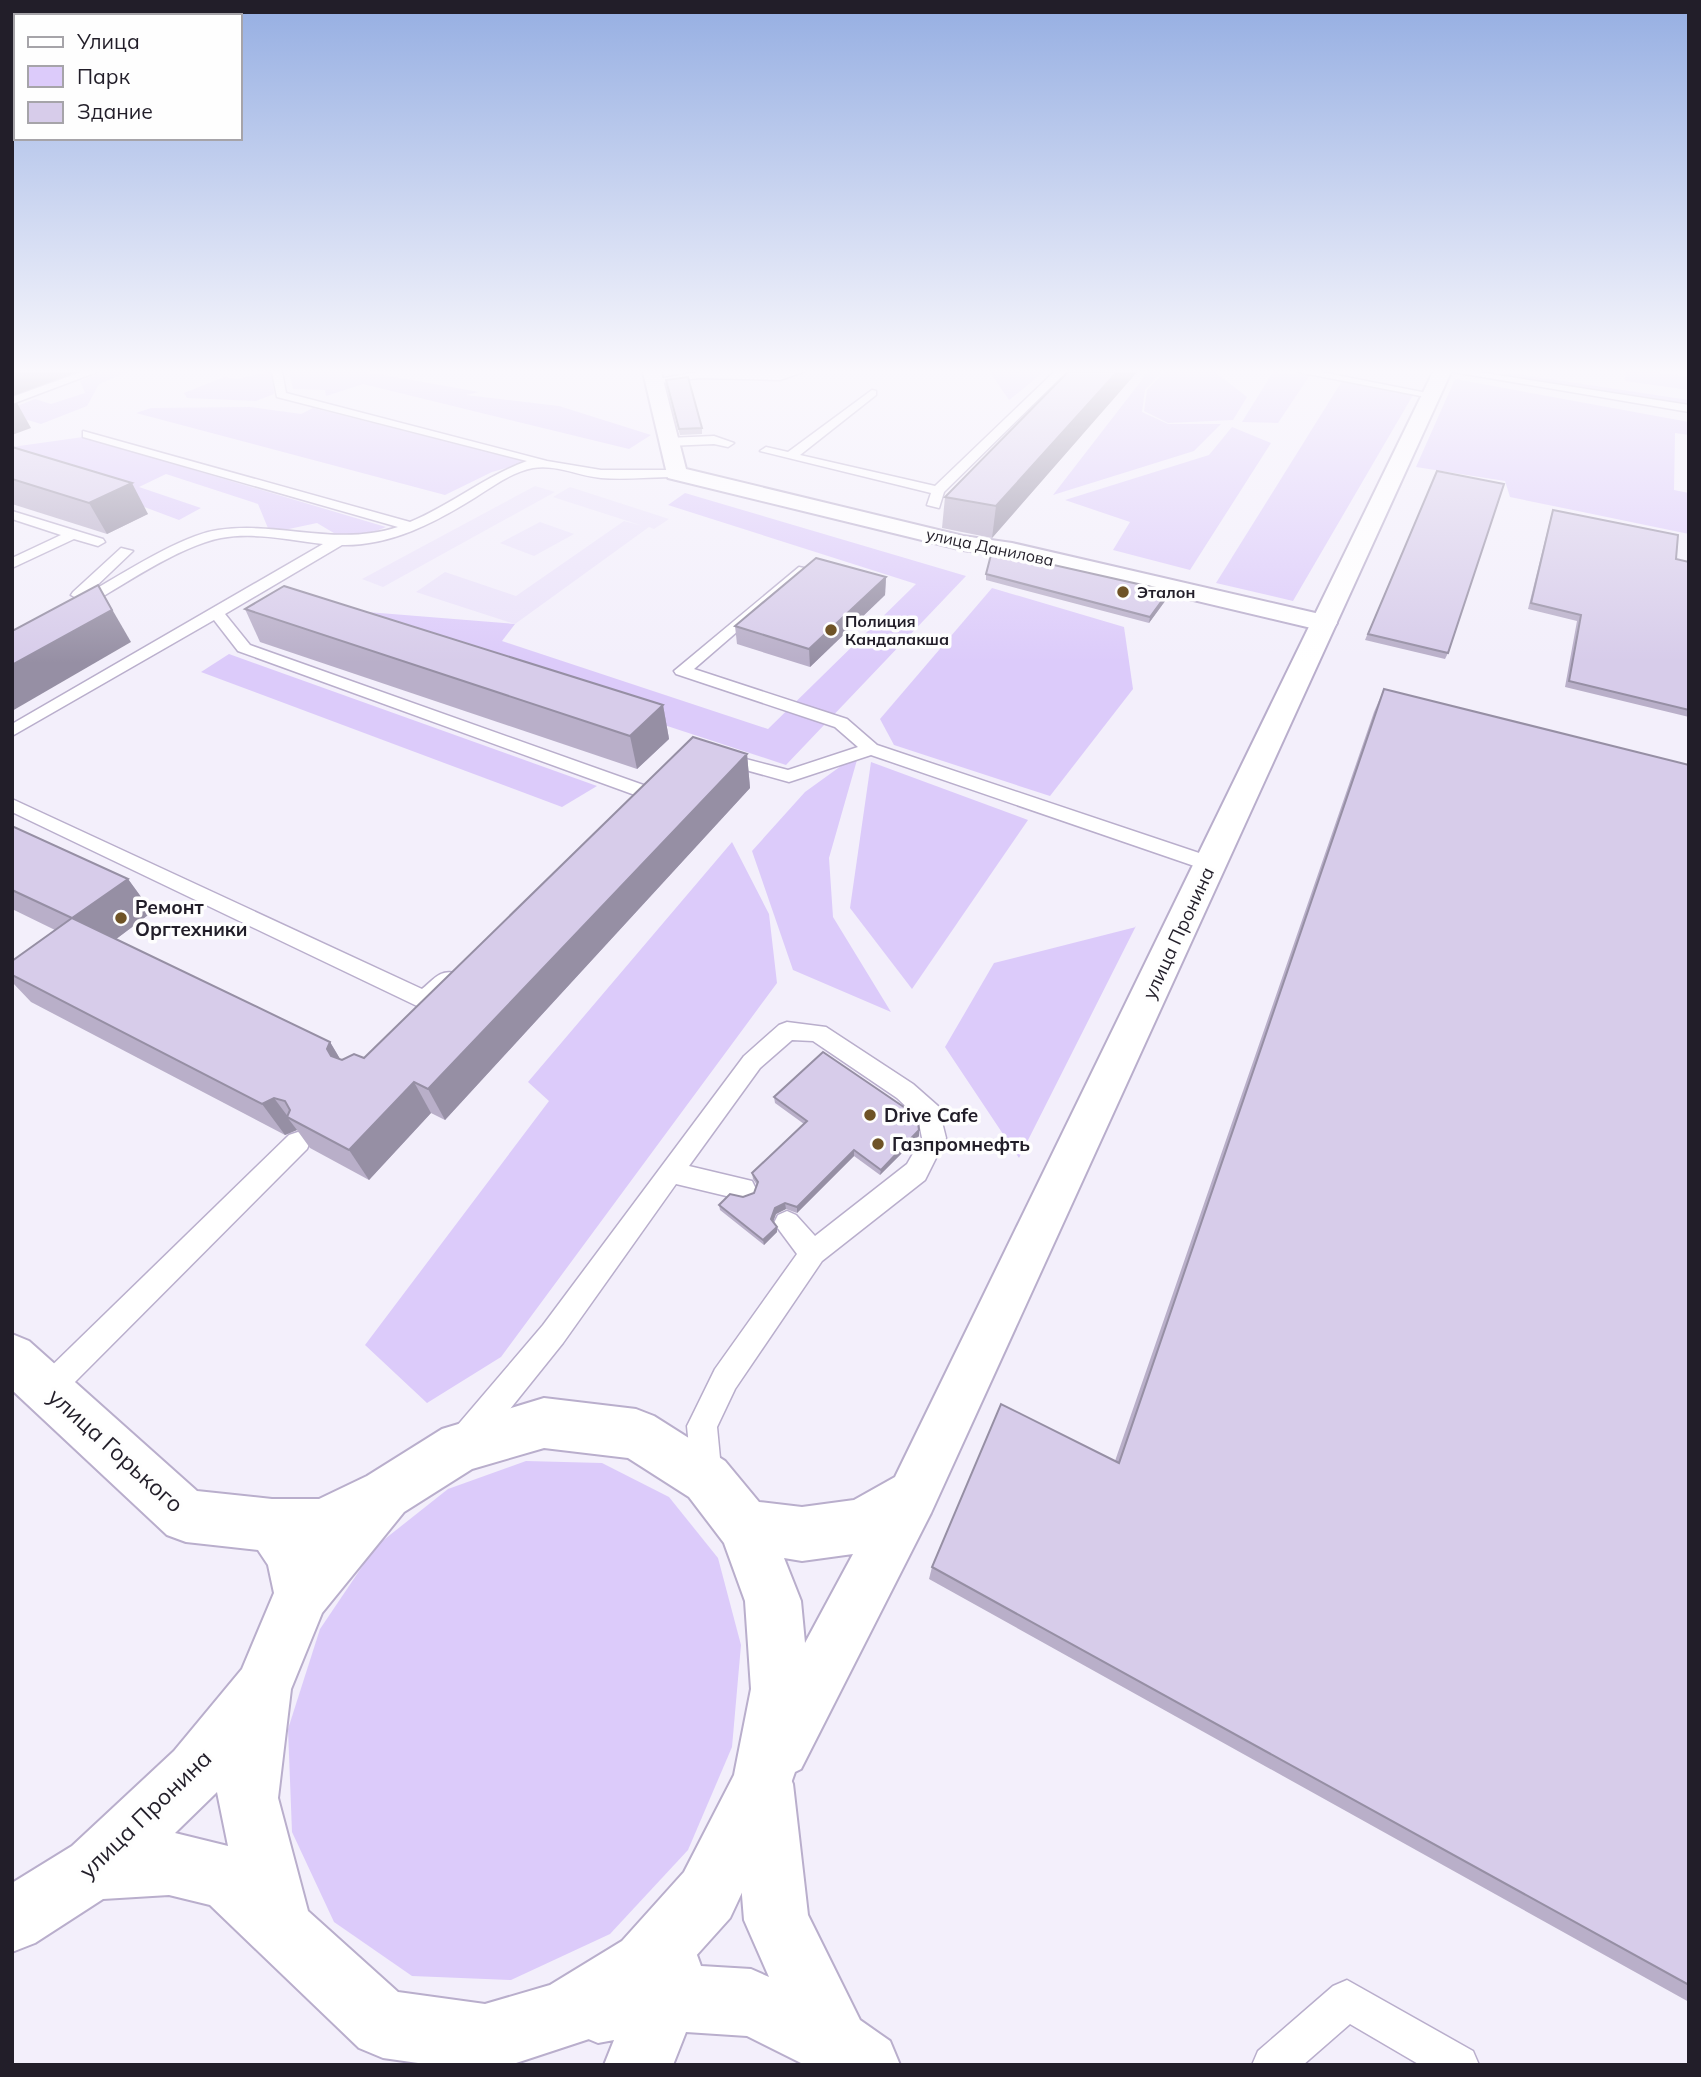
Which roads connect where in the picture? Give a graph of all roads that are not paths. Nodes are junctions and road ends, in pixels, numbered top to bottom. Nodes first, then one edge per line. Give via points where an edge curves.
1 (210, 469) edge
2 (518, 469) edge
3 (577, 469) edge
4 (675, 469) edge
5 (845, 469) edge
6 (961, 469) edge
7 (1396, 469) edge
8 (676, 473) junction
9 (938, 491) junction
10 (934, 505) dead end
11 (12, 515) edge
12 (410, 526) junction
13 (73, 534) junction
14 (340, 540) junction
15 (98, 542) edge
16 (126, 551) dead end
17 (12, 564) edge
18 (799, 571) edge
19 (216, 613) junction
20 (1324, 622) junction
21 (12, 731) edge
22 (871, 749) junction
23 (700, 751) edge
24 (660, 774) edge
25 (642, 791) junction
26 (12, 806) edge
27 (622, 810) edge
28 (1210, 864) junction
29 (464, 962) edge
30 (425, 1000) junction
31 (409, 1020) edge
32 (298, 1142) edge
33 (670, 1172) junction
34 (743, 1189) dead end
35 (787, 1223) dead end
36 (813, 1253) junction
37 (22, 1367) edge
38 (460, 1447) junction
39 (706, 1479) junction
40 (386, 1494) junction
41 (913, 1495) junction
42 (272, 1525) junction
43 (745, 1527) junction
44 (302, 1594) junction
45 (261, 1689) junction
46 (763, 1782) junction
47 (94, 1868) junction
48 (707, 1895) junction
49 (12, 1920) edge
50 (281, 1930) junction
51 (666, 1997) junction
52 (565, 2015) junction
53 (405, 2044) edge
54 (851, 2054) edge
55 (638, 2065) edge
56 (1272, 2065) edge
57 (1459, 2065) edge

1 - 12 lane
2 - 12 lane
3 - 8 lane via 601,474
4 - 8 main road
5 - 9 lane
6 - 9 lane
7 - 20 main road, улица Пронина
8 - 20 main road, улица Данилова
9 - 10 lane
11 - 13 lane
12 - 14 lane via 358,541
13 - 15 lane
13 - 17 lane
14 - 16 lane via 274,532 218,534 166,555 58,616
14 - 19 lane
18 - 22 lane via 682,671 841,723
19 - 21 lane
19 - 25 lane via 244,648
20 - 28 main road, улица Пронина
22 - 23 lane via 789,776
22 - 28 lane
24 - 25 lane
25 - 27 lane
26 - 30 lane
28 - 41 main road, улица Пронина
29 - 30 lane
30 - 31 lane
32 - 37 lane
33 - 34 lane
33 - 36 lane via 752,1062 787,1031 818,1033 905,1091 929,1113 934,1138 916,1172
33 - 38 lane via 553,1334
35 - 36 lane
36 - 39 lane via 725,1379 702,1426
37 - 42 main road, улица Горького via 186,1516
38 - 39 main road, улица Пронина via 544,1423 636,1434
38 - 40 main road, улица Пронина
39 - 43 main road, улица Пронина
40 - 42 main road, улица Горького via 321,1525
40 - 44 main road, улица Пронина
41 - 43 main road via 861,1526 802,1534
41 - 46 main road, улица Пронина
42 - 44 main road via 293,1553
43 - 46 main road, улица Пронина via 773,1601 780,1689
44 - 45 main road, улица Пронина
45 - 47 main road, улица Пронина via 195,1772
45 - 50 main road, улица Пронина via 247,1798
46 - 48 main road, улица Пронина
46 - 54 main road via 776,1920
47 - 49 main road, улица Пронина
47 - 50 main road via 169,1863 228,1878
48 - 51 main road, улица Пронина
48 - 52 main road, улица Пронина via 645,1964
50 - 53 main road, улица Пронина
51 - 52 main road
51 - 54 main road via 751,2003
51 - 55 main road, улица Пронина
52 - 53 main road, улица Пронина via 485,2038
56 - 57 lane via 1347,2000

